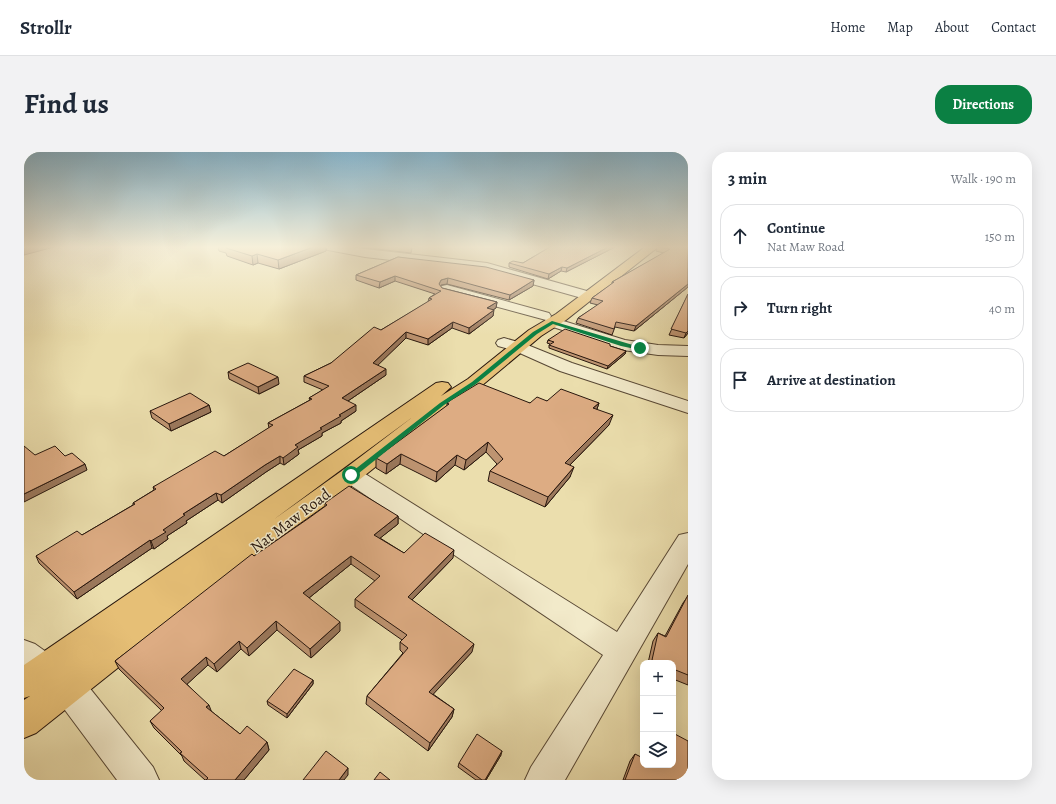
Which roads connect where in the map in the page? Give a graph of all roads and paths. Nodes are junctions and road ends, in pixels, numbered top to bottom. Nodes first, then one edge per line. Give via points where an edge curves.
1 (520, 276) edge
2 (605, 276) edge
3 (613, 276) edge
4 (447, 288) edge
5 (584, 294) junction
6 (548, 319) junction
7 (511, 345) junction
8 (688, 351) edge
9 (688, 406) edge
10 (351, 475) junction
11 (688, 542) edge
12 (622, 651) junction
13 (40, 673) edge
14 (24, 721) edge
15 (140, 780) edge
16 (544, 780) edge

1 - 5 street
2 - 5 main road, Nat Maw Road
3 - 5 main road, Nat Maw Road
4 - 6 street
5 - 6 main road, Nat Maw Road
6 - 7 main road, Nat Maw Road via 535,333
6 - 8 street via 623,345
7 - 9 street via 566,367
7 - 10 main road, Nat Maw Road via 474,383 442,404
7 - 13 main road, Nat Maw Road
10 - 12 street
10 - 13 main road, Nat Maw Road via 208,580
11 - 12 street
12 - 16 street
13 - 14 main road, Nat Maw Road
13 - 15 street

